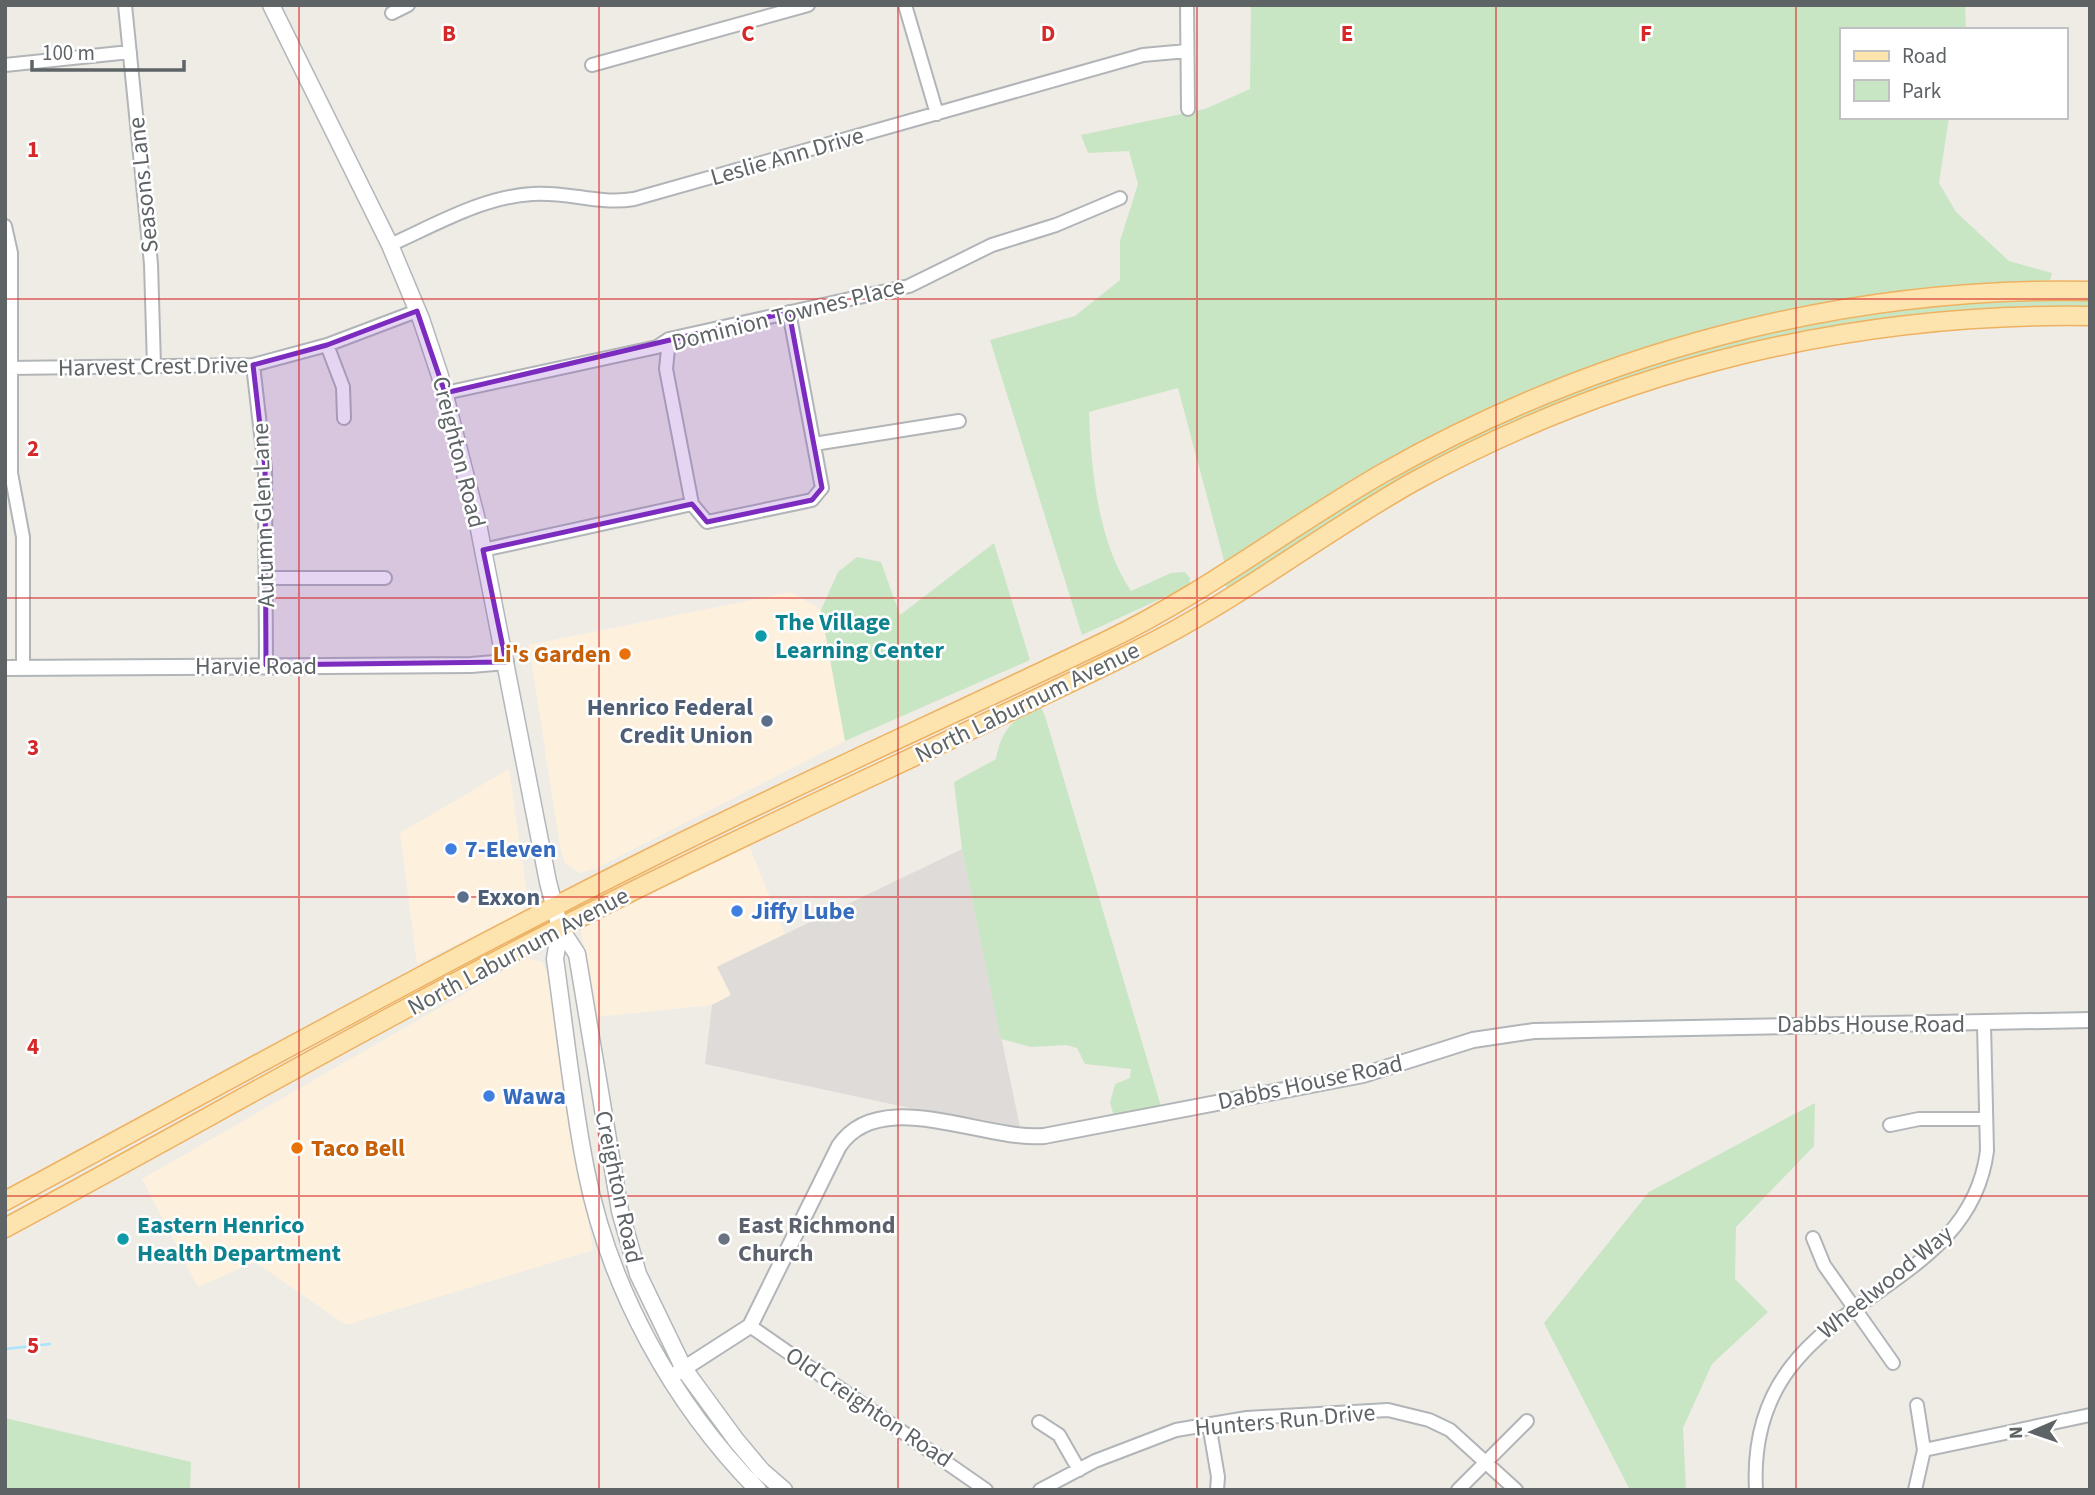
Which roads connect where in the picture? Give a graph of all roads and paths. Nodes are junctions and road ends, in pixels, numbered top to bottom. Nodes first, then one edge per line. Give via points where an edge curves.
1 (125, 5) edge
2 (271, 5) edge
3 (408, 5) edge
4 (808, 5) edge
5 (905, 5) edge
6 (1187, 5) edge
7 (392, 13) dead end
8 (1187, 51) junction
9 (130, 52) junction
10 (5, 65) edge
11 (592, 65) dead end
12 (1188, 109) dead end
13 (937, 114) junction
14 (1120, 198) dead end
15 (5, 226) edge
16 (390, 244) junction
17 (2090, 291) edge
18 (417, 311) junction
19 (789, 312) junction
20 (2090, 316) edge
21 (669, 339) junction
22 (327, 345) junction
23 (253, 365) junction
24 (154, 366) junction
25 (9, 368) edge
26 (445, 393) junction
27 (344, 418) dead end
28 (959, 421) dead end
29 (814, 444) junction
30 (692, 504) junction
31 (483, 550) junction
32 (265, 578) junction
33 (385, 578) dead end
34 (506, 662) junction
35 (266, 665) junction
36 (5, 668) edge
37 (23, 668) junction
38 (554, 906) junction
39 (560, 928) junction
40 (2090, 1020) edge
41 (1984, 1024) junction
42 (1986, 1119) junction
43 (1889, 1125) dead end
44 (5, 1201) edge
45 (5, 1228) edge
46 (1813, 1238) dead end
47 (1852, 1310) junction
48 (750, 1326) junction
49 (1894, 1363) dead end
50 (684, 1369) junction
51 (669, 1378) junction
52 (1917, 1405) dead end
53 (2090, 1415) edge
54 (1527, 1421) dead end
55 (1039, 1422) dead end
56 (1209, 1423) junction
57 (1924, 1450) junction
58 (1487, 1462) junction
59 (1079, 1470) junction
60 (758, 1490) edge
61 (784, 1490) edge
62 (986, 1490) edge
63 (1040, 1490) edge
64 (1217, 1490) edge
65 (1458, 1490) edge
66 (1516, 1490) edge
67 (1756, 1490) edge
68 (1915, 1490) edge

1 - 9 street, Seasons Lane
2 - 16 main road, Creighton Road
3 - 7 street
4 - 11 street
5 - 13 street
6 - 8 street
8 - 12 street
8 - 13 street, Leslie Ann Drive via 1143,55
9 - 10 street
9 - 24 street, Seasons Lane via 150,264
13 - 16 street, Leslie Ann Drive via 634,199 604,202 548,194 489,201
14 - 19 street, Dominion Townes Place via 992,245 909,286
15 - 25 street via 11,253
16 - 18 main road, Creighton Road
17 - 38 main road, North Laburnum Avenue via 1938,297 1806,316 1678,347 1555,390 1489,418 1378,476 1238,566 1109,640
18 - 22 street, Harvest Crest Drive
18 - 26 main road, Creighton Road
19 - 21 street, Dominion Townes Place
19 - 29 street
20 - 39 main road, North Laburnum Avenue via 1959,319 1820,337 1691,367 1556,415 1408,485 1261,581 1159,639 713,850
21 - 26 street, Dominion Townes Place via 657,347
21 - 30 street via 666,369
22 - 23 street, Harvest Crest Drive
22 - 27 street via 343,387
23 - 24 street, Harvest Crest Drive
23 - 32 street, Autumn Glen Lane via 265,469
24 - 25 street, Harvest Crest Drive
25 - 37 street via 11,473 23,537
26 - 31 main road, Creighton Road
28 - 29 street
29 - 30 street via 822,488 812,500 707,522
30 - 31 street
31 - 34 main road, Creighton Road
32 - 33 street
32 - 35 street, Autumn Glen Lane
34 - 35 street, Harvie Road
34 - 38 main road, Creighton Road
35 - 37 street, Harvie Road
36 - 37 street, Harvie Road
38 - 39 main road, Creighton Road
38 - 44 main road, North Laburnum Avenue
39 - 45 main road, North Laburnum Avenue
39 - 50 main road, Creighton Road via 577,954 628,1244 654,1313
39 - 51 main road, Creighton Road via 555,959 592,1194 614,1264
40 - 41 street, Dabbs House Road
41 - 42 street, Wheelwood Way
41 - 48 street, Dabbs House Road via 1534,1031 1473,1040 1363,1075 1044,1136 1006,1135 900,1115 867,1121 839,1146
42 - 43 street via 1919,1119
42 - 47 street, Wheelwood Way via 1984,1167 1963,1217 1934,1250
46 - 47 street via 1820,1259
47 - 49 street
47 - 67 street, Wheelwood Way via 1809,1343 1779,1382 1759,1437
48 - 50 street
48 - 62 street, Old Creighton Road
50 - 51 street
50 - 61 main road, Creighton Road via 736,1440
51 - 60 main road, Creighton Road via 724,1456
52 - 57 street
53 - 57 street
54 - 58 street
55 - 59 street via 1059,1435
56 - 58 street, Hunters Run Drive via 1358,1410 1400,1412 1450,1430
56 - 59 street, Hunters Run Drive via 1136,1443
56 - 64 street
57 - 68 street
58 - 65 street
58 - 66 street, Hunters Run Drive
59 - 63 street, Hunters Run Drive

